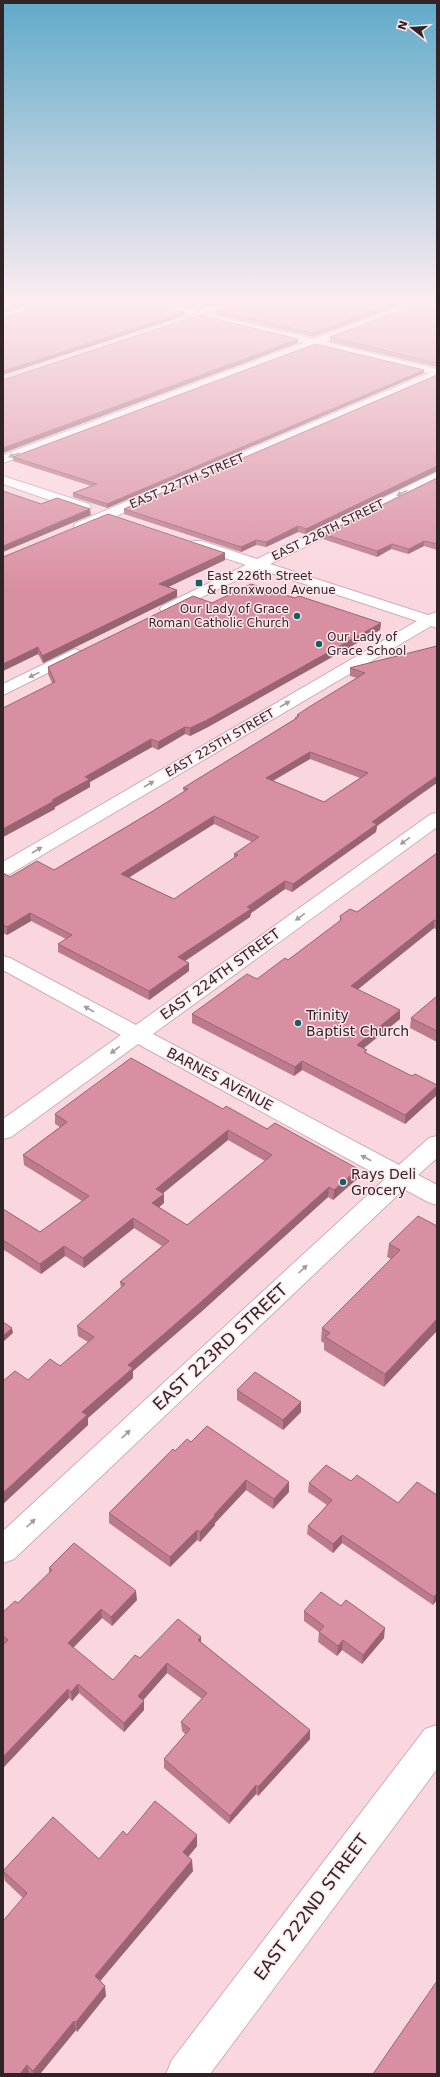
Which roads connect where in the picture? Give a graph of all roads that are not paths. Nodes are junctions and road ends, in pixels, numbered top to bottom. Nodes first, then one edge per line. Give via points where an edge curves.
1 (173, 396) edge
2 (384, 396) edge
3 (3, 459) edge
4 (437, 476) edge
5 (3, 480) edge
6 (108, 515) junction
7 (127, 521) edge
8 (67, 532) edge
9 (184, 540) edge
10 (258, 564) junction
11 (152, 617) edge
12 (434, 620) edge
13 (88, 648) edge
14 (3, 690) edge
15 (437, 818) edge
16 (3, 870) edge
17 (3, 962) edge
18 (136, 1035) junction
19 (3, 1131) edge
20 (437, 1144) edge
21 (402, 1177) junction
22 (437, 1196) edge
23 (3, 1550) edge
24 (437, 1741) edge
25 (186, 2074) edge

1 -> 3 street
2 - 6 street, EAST 227TH STREET
4 -> 10 street, EAST 226TH STREET
5 - 6 street
6 - 7 street
6 - 8 street, EAST 227TH STREET
9 - 10 street
10 - 11 street, EAST 226TH STREET
10 - 12 street
16 -> 12 street, EAST 225TH STREET
13 -> 14 street
15 -> 18 street, EAST 224TH STREET
18 -> 17 street, BARNES AVENUE
18 -> 19 street, EAST 224TH STREET
21 -> 18 street, BARNES AVENUE
20 - 21 street, EAST 223RD STREET
21 - 22 street, BARNES AVENUE
23 -> 21 street, EAST 223RD STREET
24 - 25 street, EAST 222ND STREET

